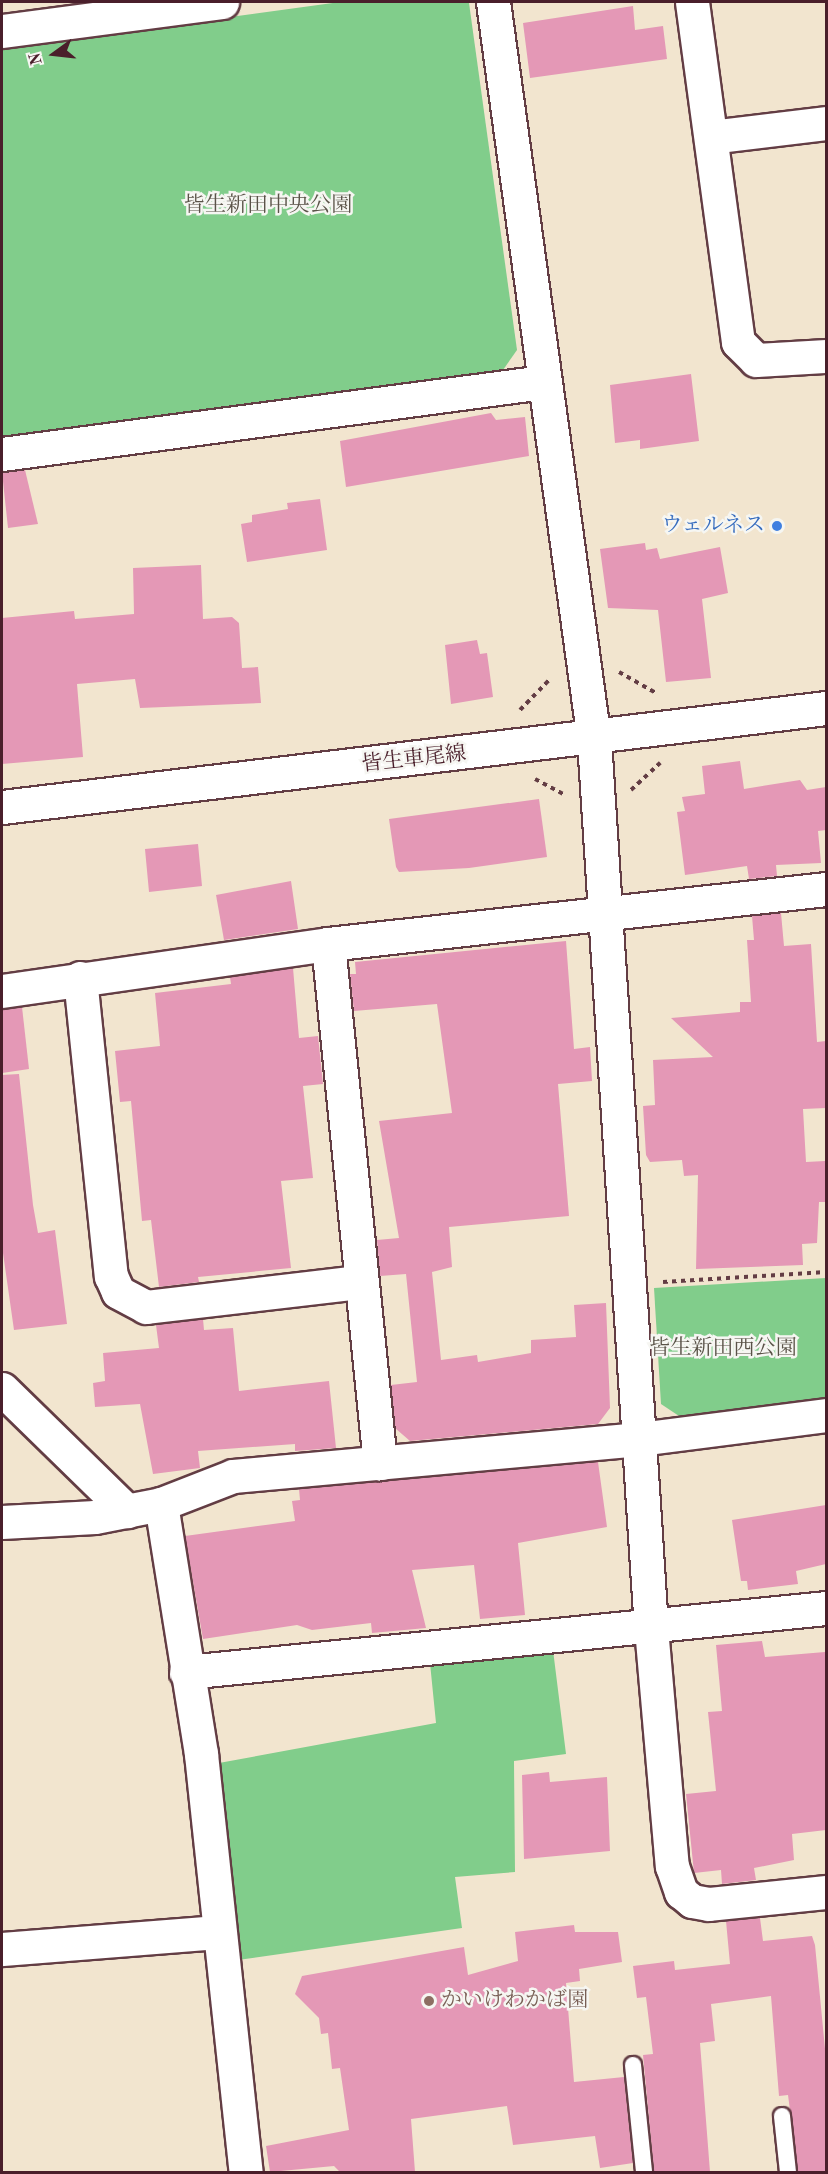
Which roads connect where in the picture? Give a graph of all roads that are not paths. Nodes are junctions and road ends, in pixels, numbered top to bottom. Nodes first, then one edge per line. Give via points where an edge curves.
1 (222, 2) edge
2 (493, 2) edge
3 (692, 2) edge
4 (182, 4) edge
5 (2, 31) edge
6 (826, 123) edge
7 (711, 137) junction
8 (826, 356) edge
9 (543, 382) junction
10 (2, 454) edge
11 (826, 708) edge
12 (594, 740) junction
13 (2, 807) edge
14 (826, 889) edge
15 (606, 911) junction
16 (328, 944) junction
17 (80, 978) junction
18 (2, 991) edge
19 (360, 1282) junction
20 (2, 1389) edge
21 (826, 1415) edge
22 (639, 1439) junction
23 (380, 1463) junction
24 (161, 1504) junction
25 (127, 1511) junction
26 (2, 1522) edge
27 (826, 1608) edge
28 (651, 1628) junction
29 (186, 1672) junction
30 (826, 1892) edge
31 (217, 1932) junction
32 (2, 1949) edge
33 (633, 2064) dead end
34 (782, 2116) dead end
35 (246, 2172) edge
36 (644, 2172) edge
37 (788, 2172) edge

1 - 4 street
2 - 9 street
3 - 7 street
4 - 5 street
6 - 7 street
7 - 8 street via 738,342 756,360
9 - 10 street
9 - 12 street
11 - 12 street, 皆生車尾線
12 - 13 street, 皆生車尾線
12 - 15 street
14 - 15 street
15 - 16 street
15 - 22 street
16 - 17 street
16 - 19 street
17 - 18 street
17 - 19 street via 111,1275 118,1292 146,1307
19 - 23 street
20 - 25 street
21 - 22 street
22 - 23 street
22 - 28 street
23 - 24 street via 233,1476
24 - 25 street
24 - 29 street
25 - 26 street
27 - 28 street
28 - 29 street
28 - 30 street via 672,1866 681,1892 692,1901 709,1904
29 - 31 street via 201,1754
31 - 32 street
31 - 35 street
33 - 36 lane
34 - 37 lane

